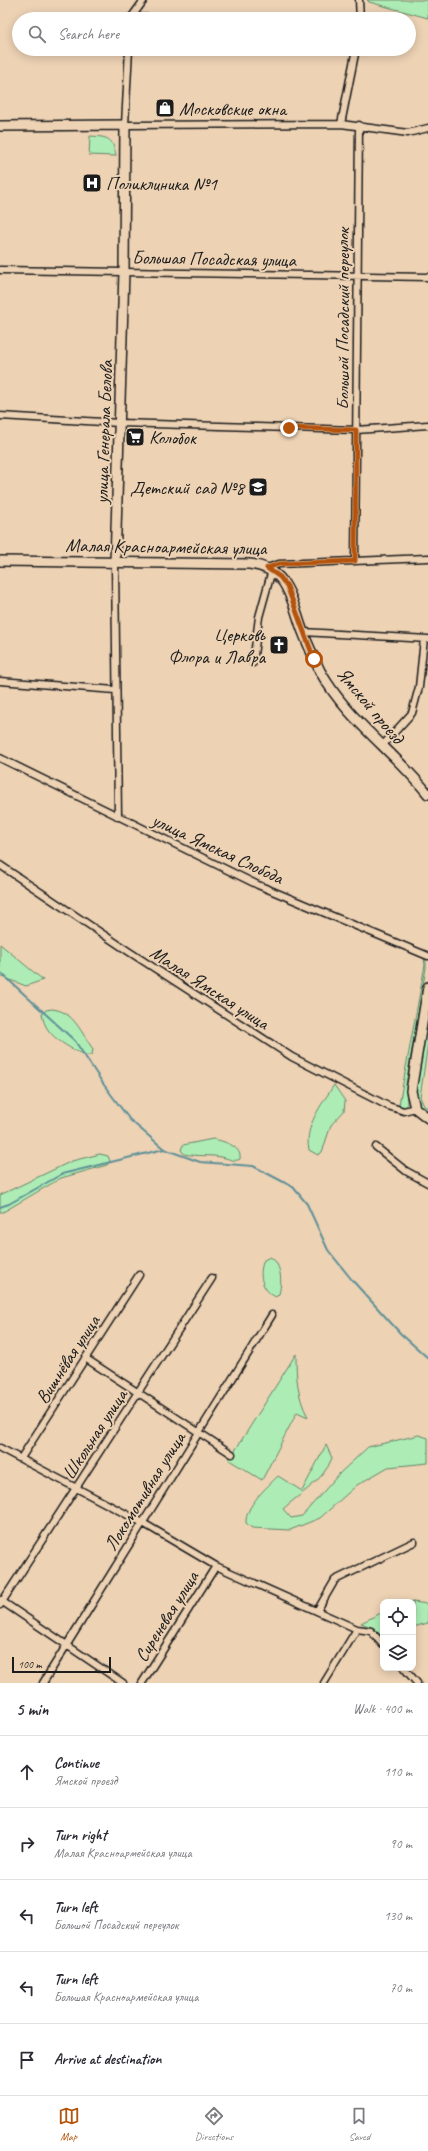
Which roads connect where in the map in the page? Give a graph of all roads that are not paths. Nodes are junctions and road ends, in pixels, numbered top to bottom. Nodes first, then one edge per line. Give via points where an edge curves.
1 (144, 0) edge
2 (359, 0) edge
3 (136, 12) edge
4 (360, 12) edge
5 (129, 56) edge
6 (355, 56) edge
7 (341, 124) junction
8 (125, 125) junction
9 (358, 125) junction
10 (0, 126) edge
11 (428, 128) edge
12 (0, 270) edge
13 (124, 272) junction
14 (357, 276) junction
15 (428, 277) edge
16 (0, 416) edge
17 (120, 423) junction
18 (428, 425) edge
19 (356, 430) junction
20 (428, 558) edge
21 (0, 561) edge
22 (355, 561) junction
23 (115, 562) junction
24 (269, 569) junction
25 (303, 632) junction
26 (426, 639) edge
27 (253, 663) dead end
28 (0, 681) edge
29 (115, 690) junction
30 (382, 746) junction
31 (0, 758) edge
32 (428, 794) edge
33 (118, 817) junction
34 (0, 865) edge
35 (428, 956) edge
36 (428, 987) edge
37 (415, 1108) junction
38 (428, 1118) edge
39 (376, 1147) dead end
40 (428, 1183) edge
41 (139, 1275) dead end
42 (212, 1278) dead end
43 (272, 1315) dead end
44 (85, 1358) junction
45 (138, 1394) junction
46 (199, 1432) junction
47 (0, 1448) edge
48 (232, 1454) dead end
49 (21, 1458) junction
50 (77, 1487) junction
51 (143, 1523) junction
52 (414, 1542) dead end
53 (216, 1566) junction
54 (1, 1602) edge
55 (318, 1611) junction
56 (357, 1629) junction
57 (380, 1642) edge
58 (65, 1645) junction
59 (407, 1671) edge
60 (43, 1683) edge
61 (123, 1683) edge
62 (142, 1683) edge
63 (324, 1683) edge
64 (417, 1683) edge

1 - 3 street
2 - 4 street
5 - 8 street, улица Генерала Белова
6 - 7 street
7 - 8 street
7 - 9 street
8 - 10 main road
8 - 13 main road, улица Генерала Белова
9 - 11 street via 408,133
9 - 14 street, Большой Посадский переулок
12 - 13 street, Большая Посадская улица
13 - 14 street, Большая Посадская улица
13 - 17 main road, улица Генерала Белова
14 - 15 street, Большая Посадская улица
14 - 19 street, Большой Посадский переулок
16 - 17 street
17 - 19 street
17 - 23 main road, улица Генерала Белова
18 - 19 street
19 - 22 street, Большой Посадский переулок
20 - 22 street, Малая Красноармейская улица
21 - 23 main road, Малая Красноармейская улица
22 - 24 street, Малая Красноармейская улица via 279,564
23 - 24 main road, Малая Красноармейская улица via 249,564
23 - 29 street, улица Генерала Белова
24 - 25 main road, Ямской проезд via 287,586
24 - 27 street
25 - 26 street
25 - 30 main road, Ямской проезд via 327,681 362,727
26 - 30 street via 419,687 412,713
28 - 29 street
29 - 33 street, улица Генерала Белова
30 - 32 main road, Ямской проезд
31 - 33 street, улица Ямская Слобода
33 - 35 street, улица Ямская Слобода via 258,885
34 - 37 street, Малая Ямская улица via 128,952 292,1057 388,1106 404,1111
36 - 37 main road via 411,1083
37 - 38 main road
39 - 40 street via 406,1171
41 - 44 street, Вишнёвая улица
42 - 45 street, Школьная улица
43 - 46 street, Локомотивная улица
44 - 45 street
44 - 49 street, Вишнёвая улица
45 - 46 street
45 - 50 street, Школьная улица
46 - 48 street
46 - 51 street, Локомотивная улица
47 - 49 street
49 - 50 street
50 - 51 street
50 - 54 street, Школьная улица
51 - 53 street
51 - 58 street, Локомотивная улица
52 - 55 street via 335,1580
53 - 55 street
53 - 62 street, Сиреневая улица
54 - 58 street
55 - 56 street
56 - 57 street via 371,1631
56 - 63 street
58 - 60 street, Локомотивная улица
58 - 61 street
59 - 64 street

